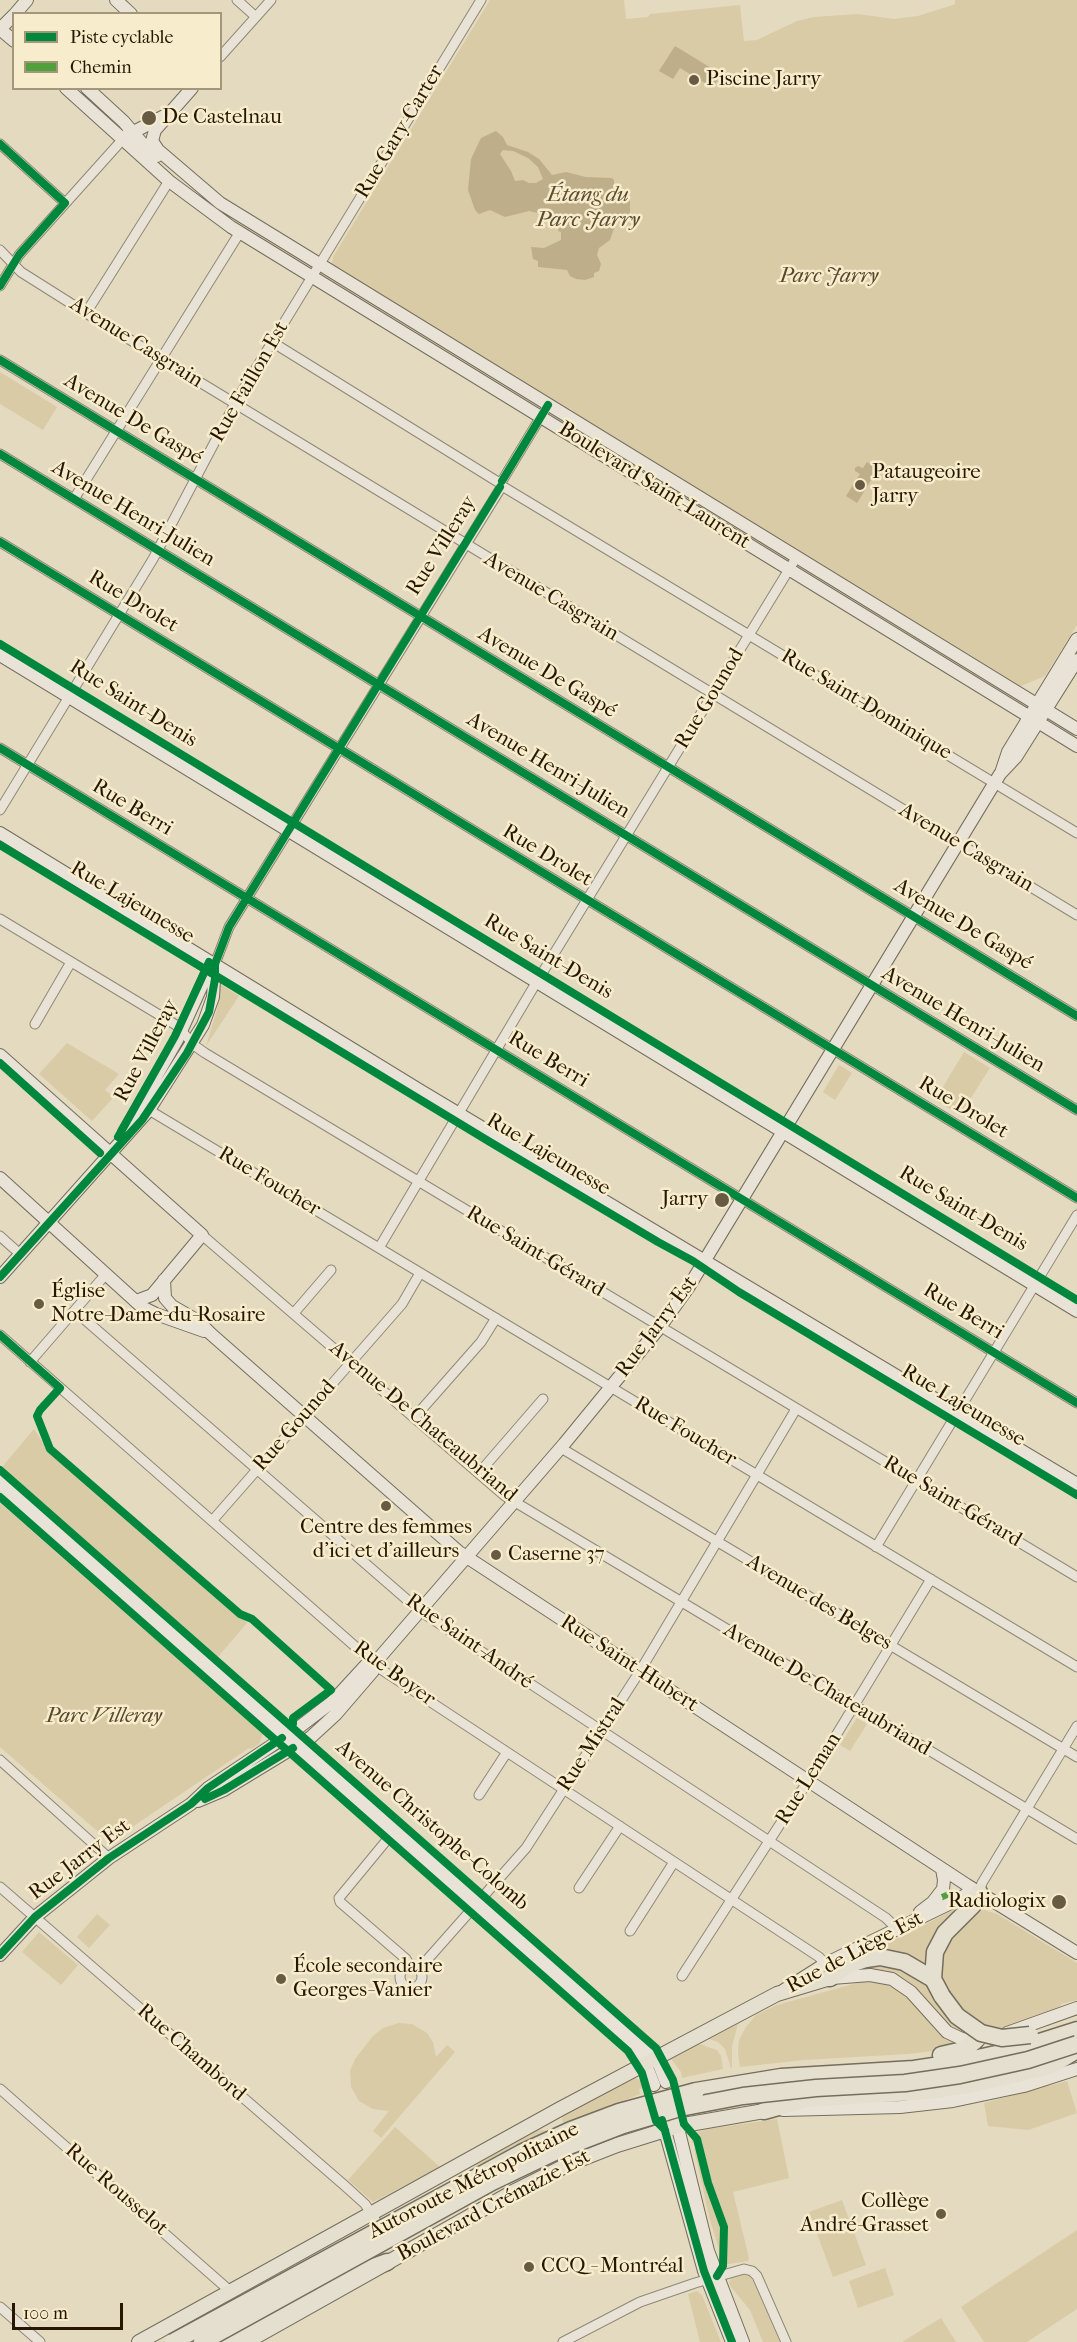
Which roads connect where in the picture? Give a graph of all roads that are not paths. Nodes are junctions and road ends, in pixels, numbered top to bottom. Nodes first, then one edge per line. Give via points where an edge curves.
1 (27, 0) edge
2 (116, 0) edge
3 (237, 0) edge
4 (271, 0) edge
5 (481, 0) edge
6 (14, 12) edge
7 (129, 12) edge
8 (10, 16) edge
9 (256, 17) junction
10 (0, 29) edge
11 (12, 39) edge
12 (222, 55) edge
13 (69, 90) edge
14 (89, 90) edge
15 (190, 90) edge
16 (171, 112) junction
17 (127, 136) junction
18 (0, 144) edge
19 (184, 172) junction
20 (170, 181) junction
21 (65, 203) junction
22 (240, 232) junction
23 (0, 250) edge
24 (14, 263) junction
25 (319, 265) junction
26 (312, 277) junction
27 (0, 286) edge
28 (86, 313) junction
29 (272, 342) junction
30 (162, 359) junction
31 (0, 360) edge
32 (234, 404) junction
33 (548, 405) junction
34 (541, 417) junction
35 (116, 431) junction
36 (0, 453) edge
37 (195, 479) junction
38 (501, 484) junction
39 (74, 499) junction
40 (0, 542) edge
41 (464, 544) junction
42 (158, 550) junction
43 (796, 558) junction
44 (789, 569) junction
45 (119, 615) junction
46 (419, 617) junction
47 (749, 634) junction
48 (1077, 639) edge
49 (0, 656) edge
50 (1077, 660) edge
51 (377, 685) junction
52 (713, 694) junction
53 (68, 698) junction
54 (1041, 707) junction
55 (1034, 719) junction
56 (1077, 729) edge
57 (1077, 746) edge
58 (0, 748) edge
59 (338, 749) junction
60 (27, 765) junction
61 (668, 768) junction
62 (998, 779) junction
63 (0, 810) edge
64 (288, 832) junction
65 (0, 833) edge
66 (1077, 833) edge
67 (627, 835) junction
68 (958, 843) junction
69 (247, 899) junction
70 (587, 901) junction
71 (1077, 915) edge
72 (914, 916) junction
73 (2, 924) edge
74 (71, 962) junction
75 (215, 964) junction
76 (537, 982) junction
77 (872, 986) junction
78 (1077, 1016) edge
79 (35, 1024) dead end
80 (182, 1030) junction
81 (193, 1043) junction
82 (496, 1050) junction
83 (833, 1050) junction
84 (0, 1055) edge
85 (144, 1107) junction
86 (1077, 1110) edge
87 (459, 1113) junction
88 (783, 1132) junction
89 (110, 1154) junction
90 (0, 1178) edge
91 (418, 1182) junction
92 (1077, 1198) edge
93 (742, 1200) junction
94 (1077, 1215) edge
95 (49, 1222) junction
96 (202, 1235) junction
97 (0, 1236) edge
98 (379, 1248) junction
99 (20, 1254) junction
100 (704, 1262) junction
101 (331, 1270) dead end
102 (420, 1273) junction
103 (106, 1274) junction
104 (0, 1276) edge
105 (164, 1280) junction
106 (1035, 1285) junction
107 (136, 1301) junction
108 (75, 1311) junction
109 (1077, 1311) edge
110 (294, 1313) junction
111 (496, 1318) junction
112 (660, 1327) junction
113 (211, 1334) junction
114 (0, 1335) edge
115 (994, 1352) junction
116 (30, 1362) junction
117 (351, 1362) junction
118 (611, 1387) junction
119 (543, 1399) dead end
120 (1077, 1403) edge
121 (796, 1409) junction
122 (958, 1412) junction
123 (304, 1416) junction
124 (414, 1418) junction
125 (561, 1448) junction
126 (257, 1469) junction
127 (479, 1473) junction
128 (757, 1476) junction
129 (0, 1477) edge
130 (916, 1480) junction
131 (1077, 1484) edge
132 (0, 1491) edge
133 (515, 1502) junction
134 (212, 1521) junction
135 (718, 1542) junction
136 (876, 1546) junction
137 (468, 1558) junction
138 (1077, 1577) edge
139 (931, 1579) junction
140 (682, 1602) junction
141 (420, 1611) junction
142 (891, 1646) junction
143 (375, 1662) junction
144 (1077, 1667) edge
145 (640, 1671) junction
146 (854, 1706) junction
147 (1077, 1726) edge
148 (602, 1731) junction
149 (286, 1736) junction
150 (297, 1746) junction
151 (1064, 1749) junction
152 (507, 1752) junction
153 (1077, 1757) edge
154 (0, 1760) edge
155 (809, 1781) junction
156 (563, 1789) junction
157 (479, 1795) dead end
158 (191, 1804) junction
159 (1027, 1809) junction
160 (620, 1826) junction
161 (391, 1835) junction
162 (1077, 1839) edge
163 (770, 1840) junction
164 (109, 1858) junction
165 (674, 1862) junction
166 (942, 1869) junction
167 (0, 1887) edge
168 (579, 1888) dead end
169 (976, 1891) junction
170 (732, 1899) junction
171 (478, 1904) junction
172 (35, 1917) junction
173 (897, 1929) junction
174 (630, 1931) dead end
175 (1077, 1953) edge
176 (0, 1955) edge
177 (828, 1971) junction
178 (682, 1976) dead end
179 (933, 1979) junction
180 (1077, 2008) edge
181 (1077, 2030) edge
182 (975, 2041) junction
183 (1077, 2044) edge
184 (1077, 2050) edge
185 (651, 2062) junction
186 (1077, 2069) edge
187 (660, 2084) dead end
188 (0, 2089) edge
189 (696, 2091) junction
190 (764, 2111) junction
191 (549, 2115) junction
192 (670, 2123) junction
193 (556, 2128) dead end
194 (374, 2218) junction
195 (391, 2255) junction
196 (712, 2277) junction
197 (230, 2291) junction
198 (0, 2307) edge
199 (40, 2342) edge
200 (139, 2342) edge
201 (173, 2342) edge
202 (202, 2342) edge
203 (225, 2342) edge
204 (246, 2342) edge
205 (563, 2342) edge
206 (732, 2342) edge
207 (743, 2342) edge
208 (786, 2342) edge

1 - 6 main road
2 - 7 main road
3 - 9 street
4 - 9 street
5 - 25 street, Rue Gary-Carter
8 - 10 main road
9 - 12 street
10 - 11 main road
13 - 17 main road, Boulevard Saint-Laurent
14 - 17 main road, Boulevard Saint-Laurent via 124,122
15 - 16 main road
16 - 17 main road
16 - 19 main road, Boulevard Saint-Laurent via 155,130 152,141
17 - 19 main road, Boulevard Saint-Laurent
17 - 20 main road, Boulevard Saint-Laurent
17 - 21 street
18 - 21 street
19 - 25 main road, Boulevard Saint-Laurent via 237,214
20 - 22 main road, Boulevard Saint-Laurent
20 - 28 street
21 - 24 street
22 - 26 main road, Boulevard Saint-Laurent
22 - 30 street
23 - 24 street, Avenue Casgrain
24 - 27 street
24 - 28 street, Avenue Casgrain via 21,272
25 - 26 street, Rue Faillon Est
25 - 33 main road, Boulevard Saint-Laurent
26 - 29 street, Rue Faillon Est
26 - 34 main road, Boulevard Saint-Laurent
28 - 30 street, Avenue Casgrain
29 - 32 street, Rue Faillon Est
29 - 38 street, Rue Saint-Dominique
30 - 32 street, Avenue Casgrain
30 - 35 street
31 - 35 street, Avenue De Gaspé
32 - 37 street, Rue Faillon Est
32 - 41 street, Avenue Casgrain
33 - 34 street, Rue Villeray
33 - 43 main road, Boulevard Saint-Laurent
34 - 38 street, Rue Villeray
34 - 44 main road, Boulevard Saint-Laurent
35 - 37 street, Avenue De Gaspé
35 - 39 street
36 - 39 street, Avenue Henri-Julien
37 - 42 street, Rue Faillon Est
37 - 46 street, Avenue De Gaspé
38 - 41 street, Rue Villeray
38 - 47 street, Rue Saint-Dominique
39 - 42 street, Avenue Henri-Julien
40 - 45 street, Rue Drolet
41 - 46 street, Rue Villeray
41 - 52 street, Avenue Casgrain
42 - 45 street, Rue Faillon Est
42 - 51 street, Avenue Henri-Julien
43 - 44 street, Rue Gounod
43 - 54 main road, Boulevard Saint-Laurent
44 - 47 street, Rue Gounod
44 - 55 main road, Boulevard Saint-Laurent
45 - 53 street, Rue Faillon Est
45 - 59 street, Rue Drolet
46 - 51 street, Rue Villeray
46 - 61 street, Avenue De Gaspé
47 - 52 street, Rue Gounod
47 - 62 street, Rue Saint-Dominique
48 - 54 main road
49 - 53 main road, Rue Saint-Denis
50 - 54 main road
51 - 59 street, Rue Villeray
51 - 67 street, Avenue Henri-Julien
52 - 61 street, Rue Gounod
52 - 68 street, Avenue Casgrain
53 - 60 street, Rue Faillon Est
53 - 64 main road, Rue Saint-Denis
54 - 55 main road, Rue Jarry Est
54 - 56 main road, Boulevard Saint-Laurent
55 - 57 main road, Boulevard Saint-Laurent
55 - 62 main road, Rue Jarry Est via 1008,752
58 - 60 street, Rue Berri
59 - 64 street, Rue Villeray
59 - 70 street, Rue Drolet
60 - 63 street, Rue Faillon Est
60 - 69 street, Rue Berri
61 - 67 street, Rue Gounod
61 - 72 street, Avenue De Gaspé
62 - 66 street, Rue Saint-Dominique
62 - 68 main road, Rue Jarry Est
64 - 69 street, Rue Villeray
64 - 76 main road, Rue Saint-Denis
65 - 75 main road, Rue Lajeunesse
67 - 70 street, Rue Gounod
67 - 77 street, Avenue Henri-Julien
68 - 71 street, Avenue Casgrain
68 - 72 main road, Rue Jarry Est
69 - 75 street, Rue Villeray via 227,931
69 - 82 street, Rue Berri
70 - 76 street, Rue Gounod
70 - 83 street, Rue Drolet
72 - 77 main road, Rue Jarry Est
72 - 78 street, Avenue De Gaspé
73 - 74 street, Rue Saint-Gérard
74 - 79 street
74 - 80 street, Rue Saint-Gérard
75 - 80 main road, Rue Villeray
75 - 81 main road, Rue Villeray via 211,1006
75 - 87 main road, Rue Lajeunesse
76 - 82 street, Rue Gounod
76 - 88 main road, Rue Saint-Denis
77 - 83 main road, Rue Jarry Est
77 - 86 street, Avenue Henri-Julien
80 - 81 street, Rue Saint-Gérard
80 - 85 main road, Rue Villeray
81 - 85 main road, Rue Villeray
81 - 91 street, Rue Saint-Gérard
82 - 87 street, Rue Gounod
82 - 93 street, Rue Berri
83 - 88 main road, Rue Jarry Est
83 - 92 street, Rue Drolet
84 - 89 main road, Avenue De Chateaubriand
85 - 89 main road, Rue Villeray
85 - 98 street, Rue Foucher
87 - 91 street, Rue Gounod
87 - 100 main road, Rue Lajeunesse
88 - 93 main road, Rue Jarry Est
88 - 106 main road, Rue Saint-Denis
89 - 95 main road, Rue Villeray
89 - 96 main road, Avenue De Chateaubriand
90 - 95 main road, Rue Saint-Hubert
91 - 98 street, Rue Gounod
91 - 112 street, Rue Saint-Gérard
93 - 100 main road, Rue Jarry Est
93 - 115 street, Rue Berri
94 - 106 street
95 - 99 main road, Rue Villeray
95 - 103 main road, Rue Saint-Hubert
96 - 105 main road
96 - 110 street, Avenue De Chateaubriand
97 - 99 street
98 - 102 street, Rue Foucher
99 - 104 main road, Rue Villeray
100 - 112 main road, Rue Jarry Est
100 - 122 main road, Rue Lajeunesse
101 - 110 street
102 - 111 street, Rue Foucher
102 - 117 street, Rue Gounod via 402,1304
103 - 107 main road, Rue Saint-Hubert
103 - 108 street
105 - 107 main road via 152,1295
105 - 113 main road, Rue Saint-Hubert via 168,1302
106 - 109 main road, Rue Saint-Denis
106 - 115 street
107 - 113 main road, Rue Saint-Hubert via 150,1312
108 - 116 street
108 - 126 street, Rue Saint-André
110 - 117 street, Avenue De Chateaubriand
111 - 118 street, Rue Foucher
111 - 124 street via 481,1342
112 - 118 main road, Rue Jarry Est
112 - 121 street, Rue Saint-Gérard
113 - 123 main road, Rue Saint-Hubert
114 - 116 street, Rue Boyer
115 - 120 street, Rue Berri
115 - 122 street
116 - 134 street, Rue Boyer
117 - 123 street, Rue Gounod
117 - 124 street, Avenue De Chateaubriand
118 - 125 main road, Rue Jarry Est
118 - 128 street, Rue Foucher
119 - 127 street
121 - 128 street, Rue Mistral
121 - 130 street, Rue Saint-Gérard
122 - 130 street
122 - 131 main road, Rue Lajeunesse
123 - 126 street, Rue Gounod
123 - 137 main road, Rue Saint-Hubert
124 - 127 street, Avenue De Chateaubriand
125 - 133 main road, Rue Jarry Est
125 - 135 street, Avenue des Belges
126 - 134 street, Rue Gounod
126 - 141 street, Rue Saint-André
127 - 133 street, Avenue De Chateaubriand
128 - 135 street, Rue Mistral
128 - 136 street, Rue Foucher
129 - 149 main road, Avenue Christophe-Colomb
130 - 136 street
130 - 138 street, Rue Saint-Gérard
132 - 149 main road, Avenue Christophe-Colomb
133 - 137 main road, Rue Jarry Est
133 - 140 street, Avenue De Chateaubriand
134 - 143 street, Rue Boyer
135 - 140 street, Rue Mistral
135 - 142 street, Avenue des Belges
136 - 139 street, Rue Foucher
137 - 141 main road, Rue Jarry Est
137 - 145 main road, Rue Saint-Hubert
139 - 142 street, Rue Leman
139 - 144 street, Rue Foucher
140 - 145 street, Rue Mistral
140 - 146 street, Avenue De Chateaubriand
141 - 143 main road, Rue Jarry Est
141 - 148 street, Rue Saint-André
142 - 146 street, Rue Leman
142 - 151 street, Avenue des Belges
143 - 149 main road, Rue Jarry Est via 366,1665 327,1707
143 - 150 main road, Rue Jarry Est via 373,1671 336,1714
143 - 152 street, Rue Boyer
145 - 148 street, Rue Mistral
145 - 155 main road, Rue Saint-Hubert
146 - 155 street, Rue Leman
146 - 159 street, Avenue De Chateaubriand
147 - 151 street, Rue de Liège Est
148 - 156 street, Rue Mistral
148 - 163 street, Rue Saint-André
149 - 150 main road, Avenue Christophe-Colomb
149 - 158 main road, Rue Jarry Est via 208,1788
150 - 158 main road, Rue Jarry Est via 219,1793
150 - 161 main road, Avenue Christophe-Colomb
150 - 171 main road, Avenue Christophe-Colomb
151 - 153 street, Avenue des Belges
151 - 159 street, Rue de Liège Est
152 - 156 street, Rue Boyer
152 - 157 street
154 - 164 street
155 - 163 street, Rue Leman
155 - 166 main road, Rue Saint-Hubert
156 - 160 street, Rue Boyer
156 - 171 street, Rue Mistral via 521,1855
158 - 164 main road, Rue Jarry Est
159 - 162 street, Avenue De Chateaubriand
159 - 169 street, Rue de Liège Est
160 - 165 street, Rue Boyer
160 - 168 street
161 - 171 main road, Avenue Christophe-Colomb
161 - 171 street, Rue Mistral via 339,1898 415,1968
163 - 170 street, Rue Leman
163 - 173 street, Rue Saint-André
164 - 172 main road, Rue Jarry Est
165 - 170 street, Rue Boyer
165 - 174 street
166 - 169 main road, Rue Saint-Hubert
166 - 173 main road via 944,1883 938,1896
167 - 172 street, Rue Chambord
169 - 173 main road, Rue de Liège Est
169 - 175 main road, Rue Saint-Hubert
169 - 179 highway via 973,1905 941,1939 933,1959
170 - 177 street, Rue Boyer via 819,1956
170 - 178 street, Rue Leman
171 - 185 main road, Avenue Christophe-Colomb via 646,2047
172 - 176 main road, Rue Jarry Est
172 - 194 street, Rue Chambord via 344,2185
173 - 177 main road, Rue de Liège Est
177 - 179 highway via 880,1957 904,1962
177 - 182 main road via 892,1979 911,1992 947,2032
177 - 185 main road, Rue de Liège Est
179 - 181 highway, bridge via 954,2013 966,2025 988,2035 1015,2038
180 - 182 main road
181 - 189 highway, Autoroute Métropolitaine via 960,2062 781,2077
182 - 189 highway via 963,2050 940,2055 740,2073
183 - 202 highway, Autoroute Métropolitaine, bridge via 960,2075 734,2097 609,2129 492,2182
184 - 190 highway via 1054,2064 949,2089 807,2099
185 - 187 main road, Avenue Christophe-Colomb
185 - 191 main road
186 - 190 main road, Boulevard Crémazie Est via 1018,2087 946,2102
188 - 197 street, Rue Rousselot
189 - 201 highway, Autoroute Métropolitaine, bridge via 619,2112 521,2153
190 - 192 main road, Boulevard Crémazie Est
191 - 193 main road
191 - 194 main road
192 - 195 main road, Boulevard Crémazie Est via 604,2150 569,2158
192 - 196 main road
194 - 197 main road
195 - 203 highway via 340,2278
195 - 204 main road, Boulevard Crémazie Est
196 - 205 street via 640,2302
196 - 206 main road
196 - 207 main road
196 - 208 street via 741,2269 754,2272
197 - 200 main road
198 - 199 street

